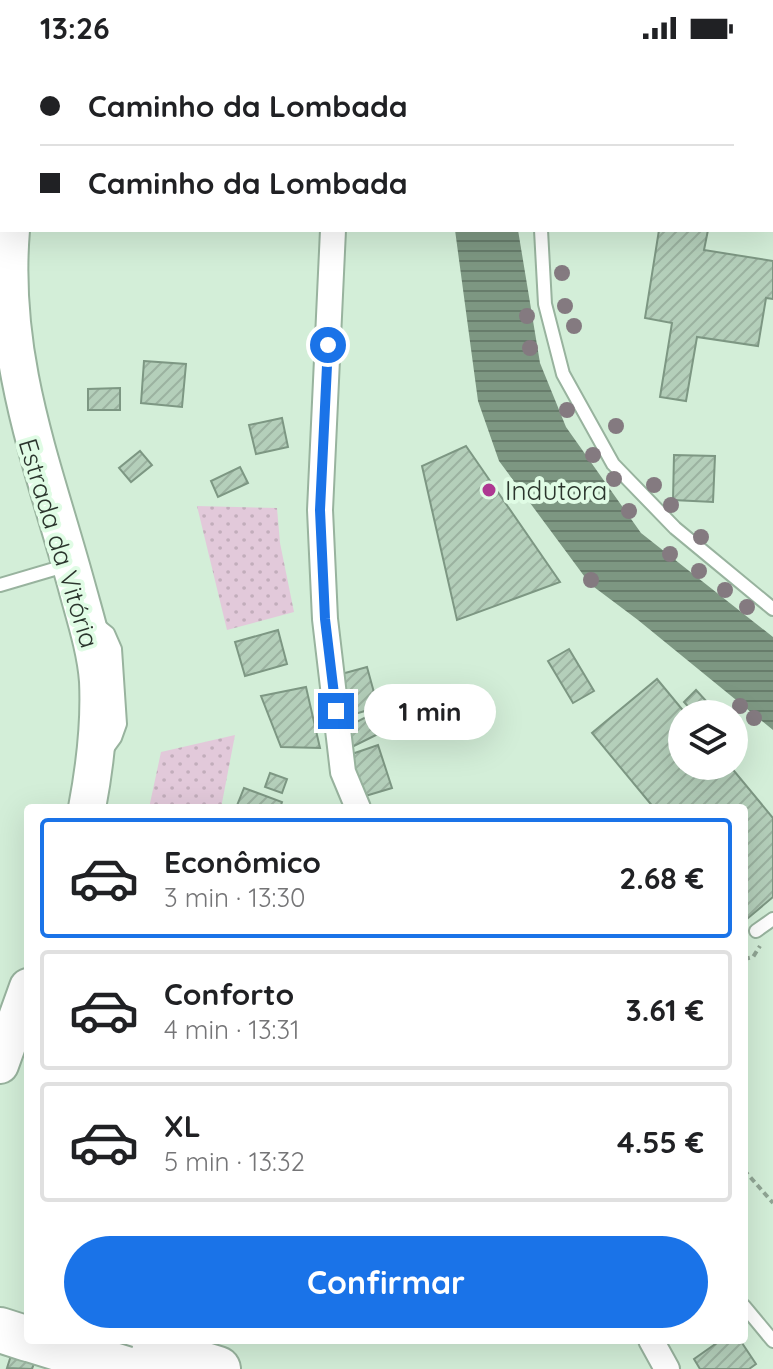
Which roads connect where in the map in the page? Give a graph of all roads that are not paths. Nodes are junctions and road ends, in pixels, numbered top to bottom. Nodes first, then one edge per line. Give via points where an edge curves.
1 (11, 232) edge
2 (333, 232) edge
3 (541, 232) edge
4 (71, 564) junction
5 (0, 585) edge
6 (773, 609) edge
7 (88, 804) edge
8 (356, 804) edge
9 (773, 919) edge
10 (756, 931) dead end
11 (24, 998) edge
12 (0, 1065) edge
13 (0, 1302) edge
14 (24, 1310) edge
15 (748, 1311) edge
16 (0, 1330) edge
17 (24, 1337) edge
18 (773, 1341) edge
19 (46, 1344) edge
20 (67, 1344) edge
21 (137, 1344) edge
22 (653, 1344) edge
23 (54, 1369) edge
24 (126, 1369) edge
25 (218, 1369) edge
26 (667, 1369) edge

1 - 4 main road, Estrada da Vitória via 5,289 16,397
2 - 8 street via 320,510 325,619 343,772
3 - 6 lane via 545,304 563,374 613,464 675,528
4 - 5 lane
4 - 7 main road, Estrada da Vitória via 98,679 96,765
9 - 10 lane
11 - 12 main road
13 - 14 highway
15 - 18 lane
16 - 17 highway
19 - 24 highway, bridge
20 - 23 street
21 - 25 highway
22 - 26 street

